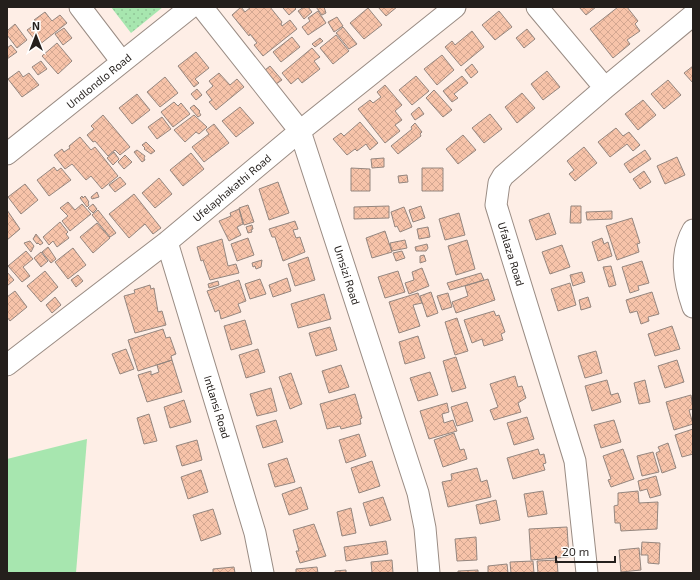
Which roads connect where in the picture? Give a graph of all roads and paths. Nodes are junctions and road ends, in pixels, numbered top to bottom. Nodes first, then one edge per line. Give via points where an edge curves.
1 (80, 7) edge
2 (191, 7) edge
3 (202, 7) edge
4 (455, 7) edge
5 (537, 7) edge
6 (693, 15) edge
7 (122, 62) junction
8 (605, 88) junction
9 (300, 131) junction
10 (7, 154) edge
11 (693, 230) edge
12 (167, 242) junction
13 (693, 307) edge
14 (7, 365) edge
15 (263, 573) edge
16 (429, 573) edge
17 (587, 573) edge

1 - 7 street
2 - 7 street, Undlondlo Road
3 - 9 street, Umsizi Road
4 - 9 street, Ufelaphakathi Road
5 - 8 street
6 - 8 street, Ufalaza Road
7 - 10 street, Undlondlo Road
8 - 17 street, Ufalaza Road via 504,176 499,183 496,205 575,461
9 - 12 street, Ufelaphakathi Road
9 - 16 street, Umsizi Road via 418,493 425,528
11 - 13 street via 686,247 684,264
12 - 14 street, Ufelaphakathi Road
12 - 15 street, Intlansi Road via 255,533

